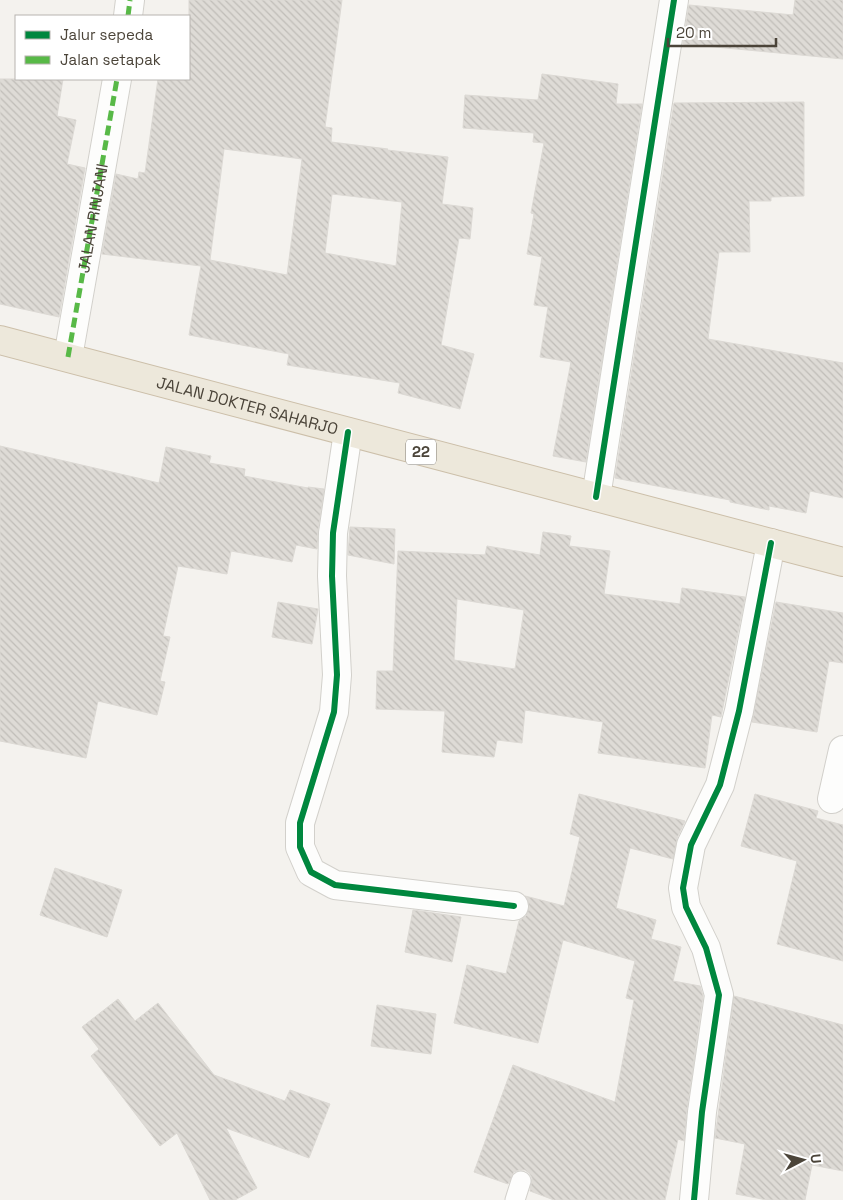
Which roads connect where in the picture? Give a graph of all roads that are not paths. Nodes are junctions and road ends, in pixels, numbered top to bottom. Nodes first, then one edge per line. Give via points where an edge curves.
1 (130, 0) edge
2 (674, 0) edge
3 (128, 15) edge
4 (117, 80) edge
5 (0, 340) edge
6 (68, 358) junction
7 (348, 432) junction
8 (596, 497) junction
9 (772, 543) junction
10 (843, 562) edge
11 (843, 750) edge
12 (832, 798) dead end
13 (514, 906) dead end
14 (521, 1181) dead end
15 (515, 1200) edge
16 (694, 1200) edge

1 - 3 street
2 - 8 street
4 - 6 street, JALAN RINJANI
5 - 6 highway, JALAN DOKTER SAHARJO / 22
6 - 7 highway, JALAN DOKTER SAHARJO / 22
7 - 8 highway, JALAN DOKTER SAHARJO / 22
7 - 13 street via 333,533 337,675 334,712 300,824 300,847 311,872 335,885
8 - 9 highway, JALAN DOKTER SAHARJO / 22
9 - 10 highway, JALAN DOKTER SAHARJO / 22
9 - 16 street via 739,711 720,785 692,845 683,888 686,907 706,948 718,994
11 - 12 street
14 - 15 lane

